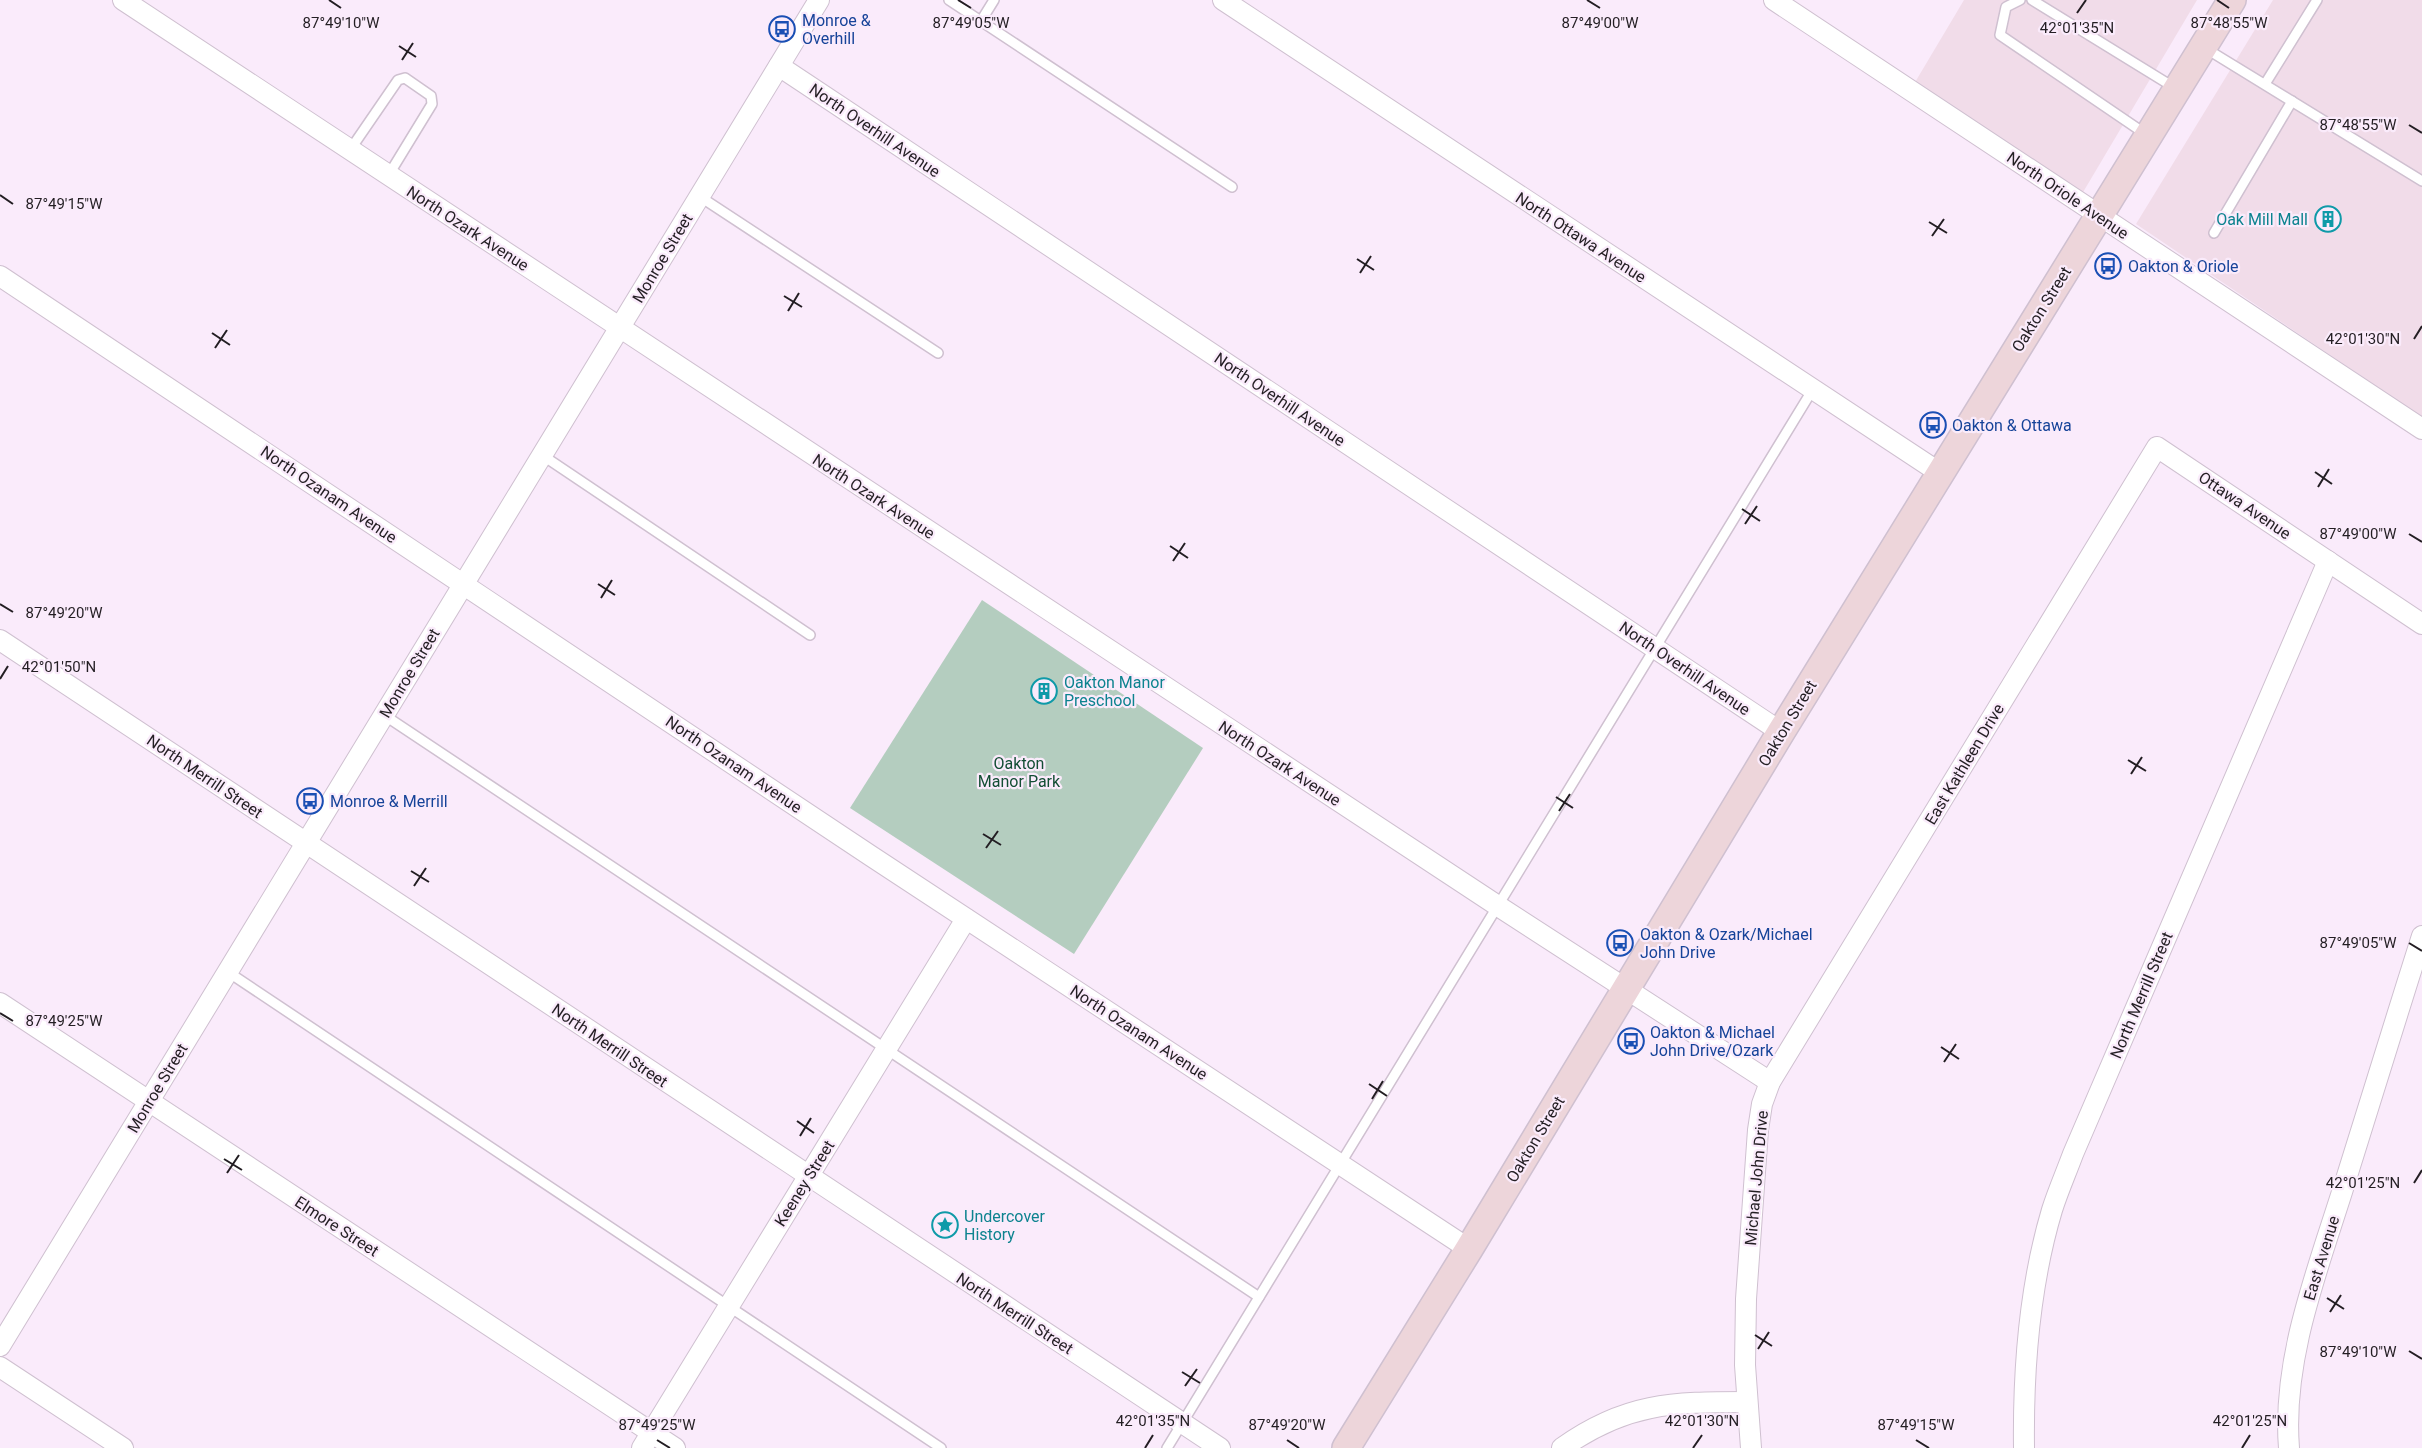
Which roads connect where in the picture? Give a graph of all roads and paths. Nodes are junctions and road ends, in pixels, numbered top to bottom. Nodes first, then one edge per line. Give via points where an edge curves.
1 (123, 0) edge
2 (819, 0) edge
3 (949, 0) edge
4 (994, 0) edge
5 (1223, 0) edge
6 (2020, 0) edge
7 (2032, 0) edge
8 (2232, 0) edge
9 (2317, 0) edge
10 (1780, 2) edge
11 (981, 21) junction
12 (2203, 46) junction
13 (779, 66) junction
14 (2265, 84) junction
15 (2177, 89) junction
16 (2292, 101) junction
17 (2148, 135) junction
18 (350, 150) junction
19 (388, 176) junction
20 (2422, 181) edge
21 (1232, 186) dead end
22 (699, 196) junction
23 (2098, 216) junction
24 (2214, 233) dead end
25 (0, 276) edge
26 (620, 328) junction
27 (938, 353) dead end
28 (1813, 389) junction
29 (2422, 429) edge
30 (2157, 447) joint
31 (542, 454) junction
32 (1940, 473) junction
33 (2328, 561) junction
34 (464, 583) junction
35 (2422, 624) edge
36 (810, 635) dead end
37 (0, 640) edge
38 (1655, 648) junction
39 (384, 715) junction
40 (1781, 732) junction
41 (306, 843) junction
42 (1497, 906) junction
43 (966, 919) junction
44 (2422, 936) edge
45 (228, 972) junction
46 (1625, 990) junction
47 (0, 1003) edge
48 (886, 1049) junction
49 (1770, 1082) junction
50 (149, 1102) junction
51 (1340, 1164) junction
52 (808, 1176) junction
53 (1469, 1249) junction
54 (1259, 1297) junction
55 (728, 1306) junction
56 (0, 1346) edge
57 (0, 1367) edge
58 (1747, 1402) junction
59 (1182, 1423) junction
60 (647, 1440) edge
61 (123, 1448) edge
62 (675, 1448) edge
63 (941, 1448) edge
64 (1167, 1448) edge
65 (1220, 1448) edge
66 (1346, 1448) edge
67 (1562, 1448) edge
68 (1751, 1448) edge
69 (2024, 1448) edge
70 (2289, 1448) edge

1 - 18 street, North Ozark Avenue
2 - 13 street, Monroe Street
3 - 11 lane
4 - 11 lane
5 - 28 street, North Ottawa Avenue
6 - 17 lane via 2006,7 2000,35
7 - 15 lane
8 - 12 main road, Oakton Street
9 - 14 lane
10 - 23 street, North Oriole Avenue
11 - 21 lane
12 - 14 lane
12 - 15 main road, Oakton Street
13 - 22 street, Monroe Street
13 - 38 street, North Overhill Avenue
14 - 16 lane
15 - 17 main road, Oakton Street
16 - 20 lane
16 - 24 lane
17 - 23 main road, Oakton Street
18 - 19 street, North Ozark Avenue
18 - 19 lane via 398,80 405,78 431,96 432,105
19 - 26 street, North Ozark Avenue
22 - 26 street, Monroe Street
22 - 27 lane
23 - 29 street, North Oriole Avenue
23 - 32 main road, Oakton Street
25 - 34 street, North Ozanam Avenue
26 - 31 street, Monroe Street
26 - 42 street, North Ozark Avenue
28 - 32 street, North Ottawa Avenue
28 - 38 lane
30 - 33 street, Ottawa Avenue
30 - 49 street, East Kathleen Drive
31 - 34 street, Monroe Street
31 - 36 lane
32 - 40 main road, Oakton Street
33 - 35 street, Ottawa Avenue
33 - 69 street, North Merrill Street via 2052,1211 2028,1337
34 - 39 street, Monroe Street
34 - 43 street, North Ozanam Avenue
37 - 41 street, North Merrill Street
38 - 40 street, North Overhill Avenue
38 - 42 lane
39 - 41 street, Monroe Street
39 - 48 lane
40 - 46 main road, Oakton Street
41 - 45 street, Monroe Street
41 - 52 street, North Merrill Street
42 - 46 street, North Ozark Avenue
42 - 51 lane
43 - 48 street, Keeney Street
43 - 51 street, North Ozanam Avenue
44 - 70 street, East Avenue via 2304,1316 2290,1392
45 - 50 street, Monroe Street
45 - 55 lane
46 - 49 street
46 - 53 main road, Oakton Street
47 - 50 street, Elmore Street
48 - 52 street, Keeney Street
48 - 54 lane
49 - 58 street, Michael John Drive via 1758,1130 1746,1321
50 - 56 street, Monroe Street
50 - 60 street, Elmore Street
51 - 53 street, North Ozanam Avenue
51 - 54 lane
52 - 55 street, Keeney Street
52 - 59 street, North Merrill Street
53 - 66 main road, Oakton Street
54 - 59 lane
55 - 60 street, Keeney Street
55 - 63 lane
57 - 61 street
58 - 67 street via 1684,1402 1653,1407 1612,1419
58 - 68 street, Michael John Drive
59 - 64 lane
59 - 65 street, North Merrill Street
60 - 62 street, Elmore Street

